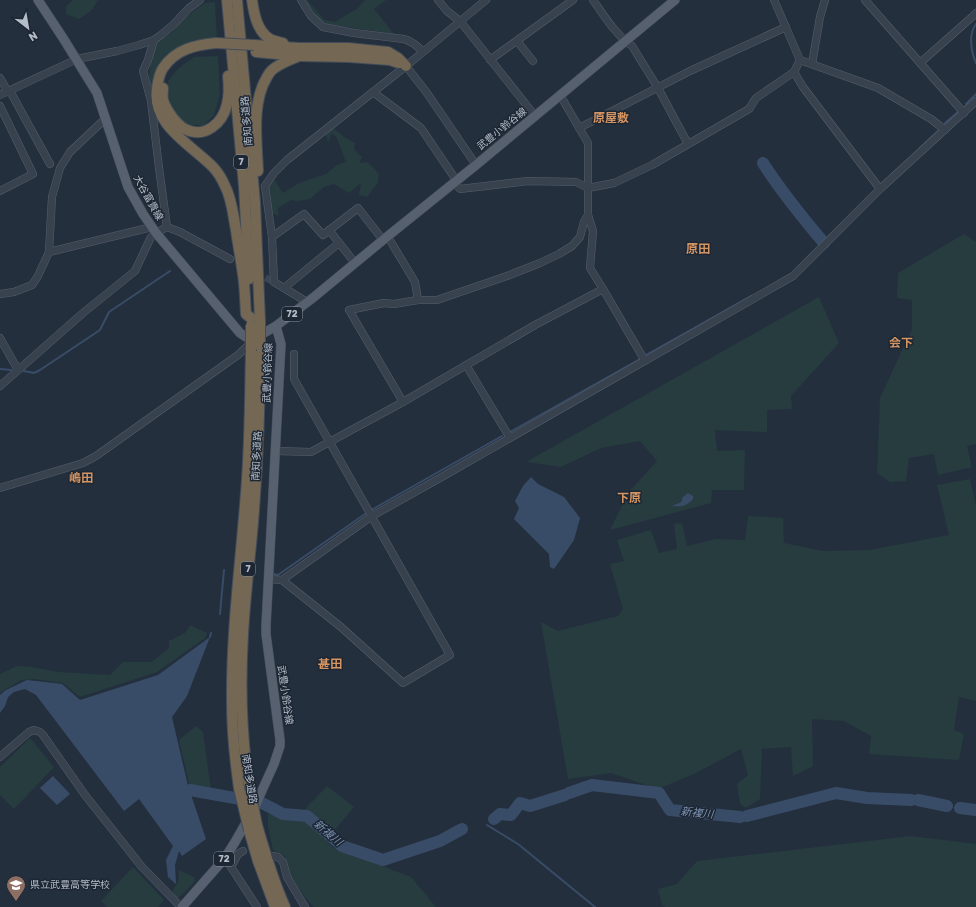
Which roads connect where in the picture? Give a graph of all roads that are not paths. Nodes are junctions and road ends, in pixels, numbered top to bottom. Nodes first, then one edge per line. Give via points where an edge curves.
1 (38, 0) edge
2 (200, 0) edge
3 (222, 0) edge
4 (227, 0) edge
5 (237, 0) edge
6 (252, 0) edge
7 (301, 0) edge
8 (438, 0) edge
9 (486, 0) edge
10 (573, 0) edge
11 (593, 0) edge
12 (675, 0) edge
13 (774, 0) edge
14 (825, 0) edge
15 (865, 0) edge
16 (976, 13) edge
17 (460, 21) junction
18 (786, 27) junction
19 (154, 40) junction
20 (516, 41) junction
21 (625, 41) junction
22 (216, 47) junction
23 (299, 52) junction
24 (423, 52) junction
25 (77, 59) junction
26 (490, 60) junction
27 (800, 60) junction
28 (533, 61) dead end
29 (920, 63) junction
30 (812, 64) junction
31 (406, 66) junction
32 (794, 72) junction
33 (0, 78) edge
34 (658, 88) junction
35 (9, 91) junction
36 (373, 92) junction
37 (0, 95) edge
38 (560, 95) junction
39 (976, 101) edge
40 (0, 106) edge
41 (964, 113) junction
42 (535, 116) junction
43 (106, 118) junction
44 (579, 128) junction
45 (945, 130) junction
46 (688, 144) junction
47 (50, 164) dead end
48 (476, 165) junction
49 (455, 181) junction
50 (588, 188) junction
51 (880, 189) junction
52 (0, 191) edge
53 (588, 215) junction
54 (167, 227) junction
55 (154, 230) junction
56 (329, 230) junction
57 (272, 237) junction
58 (387, 241) junction
59 (339, 243) junction
60 (49, 252) junction
61 (230, 259) dead end
62 (355, 263) junction
63 (259, 288) junction
64 (284, 288) junction
65 (603, 289) junction
66 (0, 294) edge
67 (418, 300) junction
68 (307, 302) junction
69 (254, 321) junction
70 (276, 326) junction
71 (0, 338) edge
72 (258, 341) junction
73 (294, 354) dead end
74 (645, 361) junction
75 (466, 365) junction
76 (18, 370) junction
77 (0, 386) edge
78 (403, 402) junction
79 (510, 438) junction
80 (330, 442) junction
81 (276, 451) junction
82 (0, 488) edge
83 (372, 516) junction
84 (268, 579) junction
85 (282, 580) junction
86 (0, 758) edge
87 (253, 828) junction
88 (243, 851) dead end
89 (274, 856) dead end
90 (225, 858) junction
91 (232, 867) junction
92 (182, 905) edge
93 (257, 907) edge
94 (275, 907) edge
95 (285, 907) edge
96 (305, 907) edge

1 - 25 main road, 大谷富貴線
2 - 19 street
3 - 22 highway via 228,80 227,106 220,121 208,130 196,132 185,129 174,120 163,99 167,73 175,63 188,55
4 - 69 highway, 南知多道路 / 7
5 - 63 highway, 南知多道路 / 7 via 255,203
6 - 23 highway via 256,20 264,34 271,40
7 - 24 street via 311,16 323,27 410,41
8 - 17 street
9 - 17 street
10 - 20 street
11 - 21 street
12 - 21 main road, 武豊小鈴谷線 / 72
13 - 18 street
14 - 30 street
15 - 29 street
16 - 29 street
17 - 24 street
17 - 26 street
18 - 27 street
18 - 34 street
19 - 25 street
19 - 54 street via 143,71 151,101
20 - 26 street
20 - 28 street
21 - 34 street via 632,46
21 - 38 main road, 武豊小鈴谷線 / 72
22 - 23 highway, bridge
22 - 69 highway via 200,45 180,52 170,59 158,80 157,104 174,134 213,167 226,186 243,276 246,314
23 - 31 highway via 390,60
23 - 63 highway via 271,71 262,85 258,101 256,123 263,271
24 - 31 street
25 - 35 street
25 - 43 main road, 大谷富貴線 via 97,93
26 - 42 street
27 - 30 street
27 - 32 street
29 - 41 street
30 - 45 street via 878,88
31 - 36 street
31 - 48 street
32 - 46 street via 756,98 749,109
32 - 51 street
33 - 35 street
34 - 44 street
34 - 46 street
35 - 37 street
35 - 47 street
36 - 49 street via 421,128
36 - 57 street via 274,173 265,186
38 - 42 main road, 武豊小鈴谷線 / 72
38 - 44 street
39 - 41 street
40 - 52 street via 33,174
41 - 45 street
42 - 48 main road, 武豊小鈴谷線 / 72
43 - 55 main road, 大谷富貴線 via 128,187
43 - 60 street via 70,152 60,168 52,197
44 - 50 street via 588,143
45 - 51 street
46 - 50 street via 614,183
48 - 49 main road, 武豊小鈴谷線 / 72
49 - 50 street via 460,189 528,181 576,182
49 - 58 main road, 武豊小鈴谷線 / 72
50 - 53 street
51 - 74 street via 793,276
53 - 65 street via 593,231 590,268
53 - 67 street via 580,237 559,254 507,276 436,300
54 - 55 street
54 - 61 street
55 - 60 street
55 - 72 main road, 大谷富貴線 via 240,333
55 - 76 street via 135,271
56 - 57 street via 323,235 304,214
56 - 58 street via 358,208
56 - 59 street
57 - 64 street via 274,282
58 - 62 main road, 武豊小鈴谷線 / 72
58 - 67 street via 415,282
59 - 62 street
59 - 64 street
60 - 66 street via 32,285
62 - 68 main road, 武豊小鈴谷線 / 72
63 - 69 highway, 南知多道路 / 7
64 - 68 street
65 - 74 street
65 - 75 street
67 - 78 street via 349,310
68 - 70 main road, 武豊小鈴谷線 / 72
69 - 72 highway, 南知多道路 / 7, bridge
69 - 87 highway, 南知多道路 / 7, bridge via 247,478 233,654 232,710 239,788
70 - 72 main road
70 - 81 main road, 武豊小鈴谷線 / 72 via 281,344
71 - 76 street
72 - 82 street via 96,456 83,463
72 - 87 highway, 南知多道路 / 7, bridge via 259,433 243,634 241,694
73 - 80 street via 294,379
74 - 79 street
75 - 78 street
75 - 79 street
76 - 77 street
78 - 80 street
79 - 83 street
80 - 81 street via 311,452
80 - 83 street
81 - 84 main road, 武豊小鈴谷線 / 72
83 - 85 street
83 - 85 street via 450,655 403,682 341,627
84 - 85 street
84 - 90 main road, 武豊小鈴谷線 / 72 via 266,634 280,746 256,805
86 - 92 street via 29,732 40,732 85,795 142,867
87 - 94 highway, 南知多道路 / 7 via 258,861
87 - 95 highway, 南知多道路 / 7
88 - 91 street via 238,854
89 - 96 street via 283,862 286,877
90 - 91 street
90 - 92 main road, 武豊小鈴谷線 / 72
91 - 93 street

